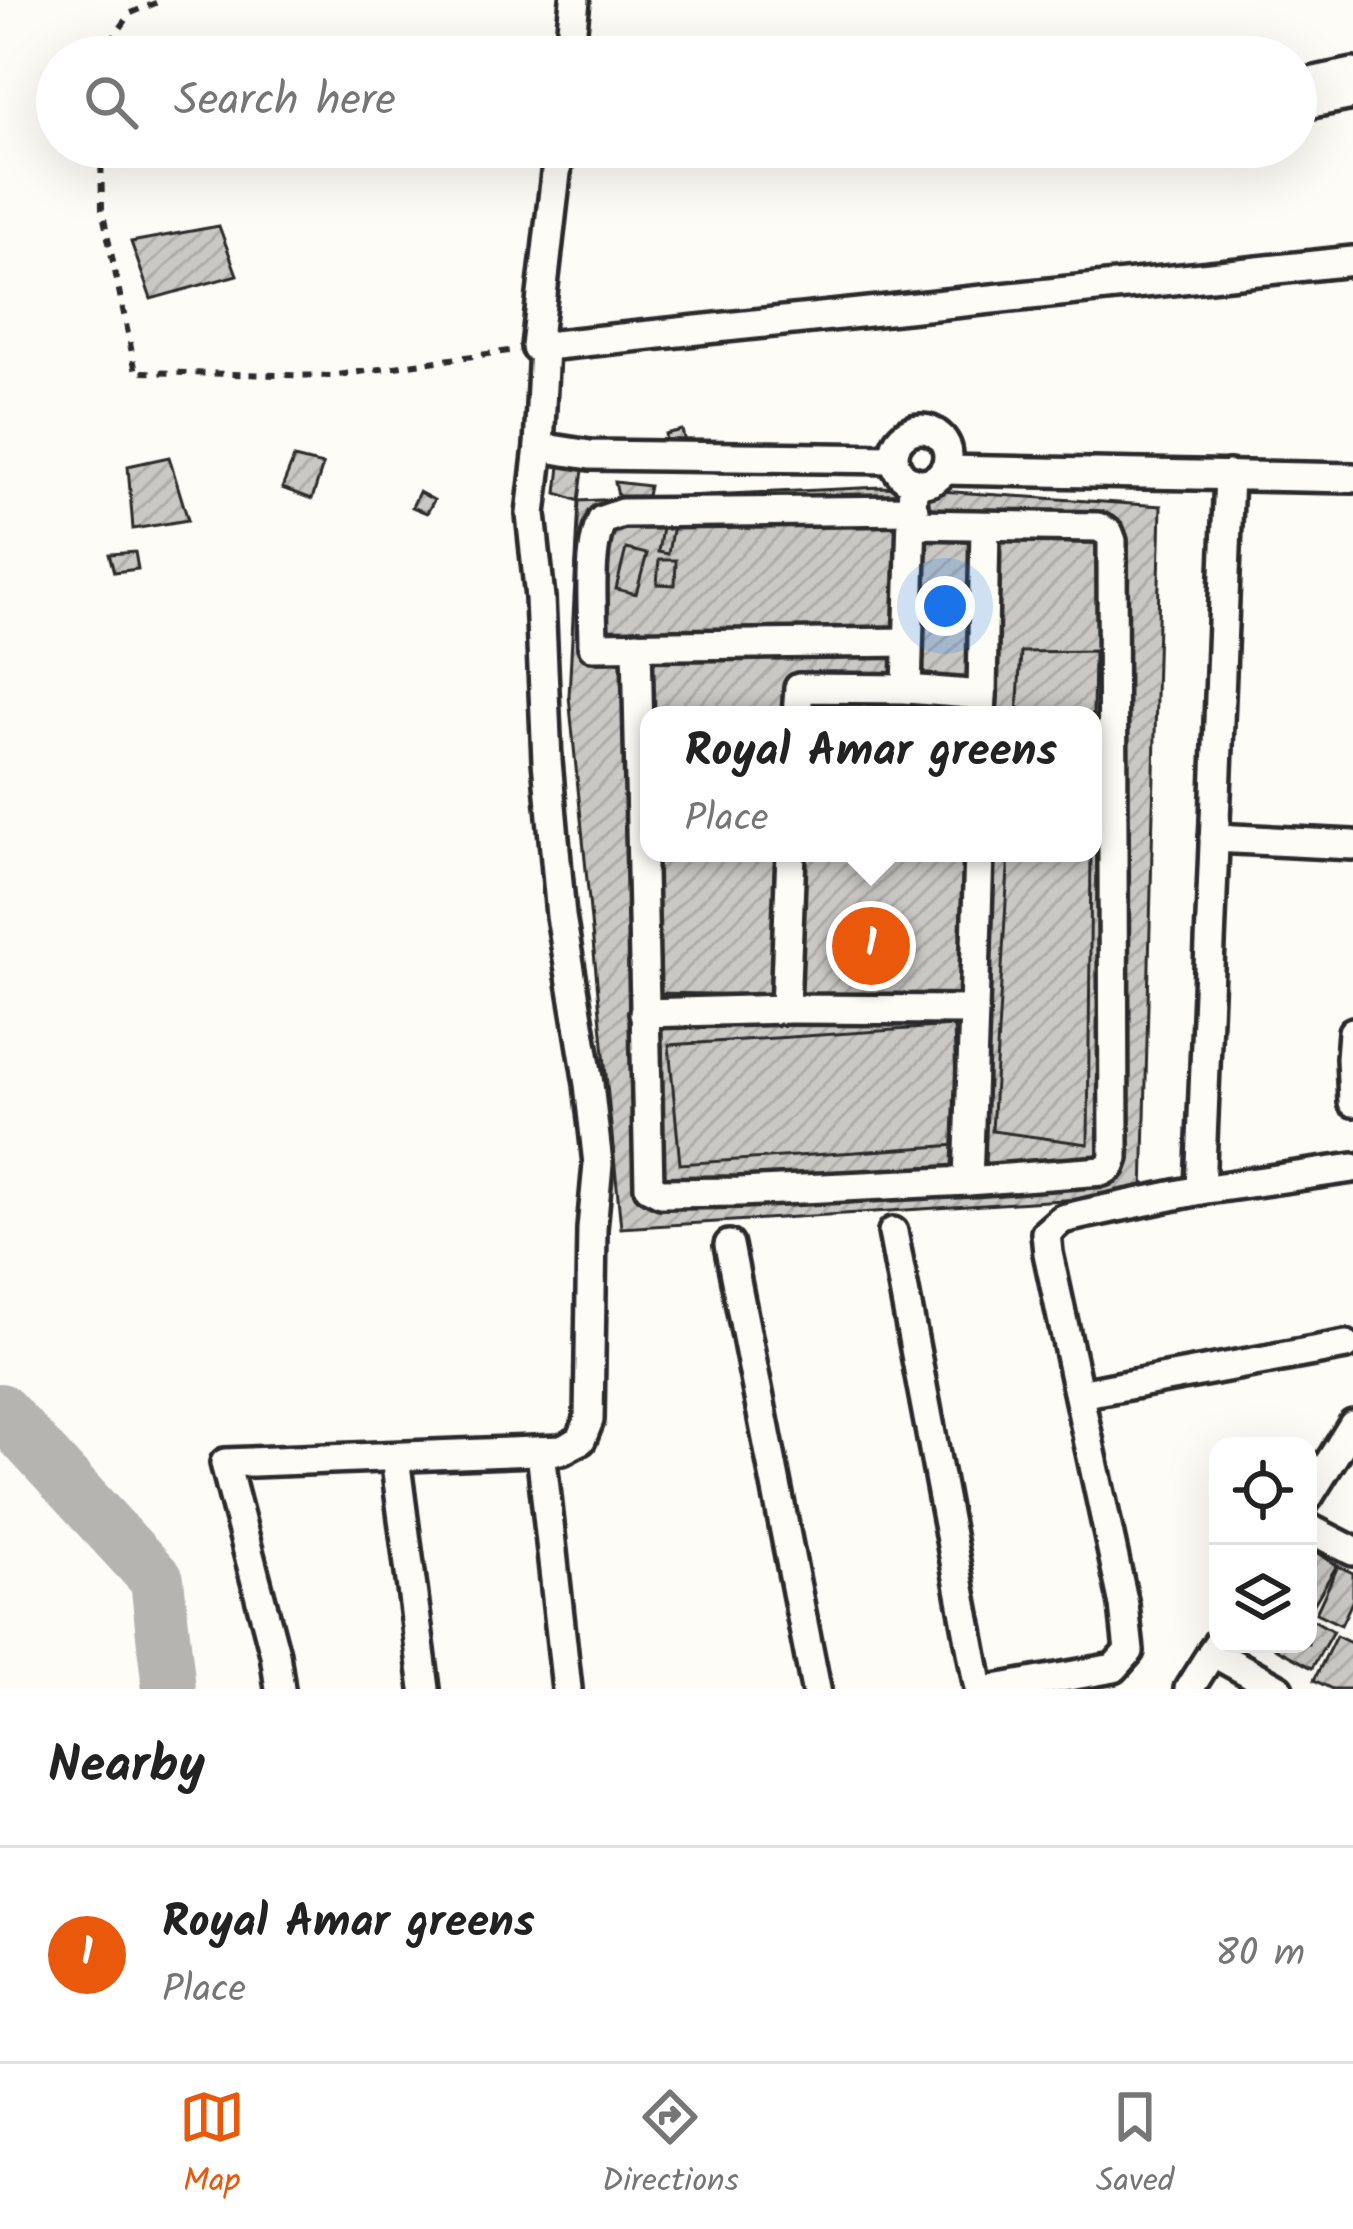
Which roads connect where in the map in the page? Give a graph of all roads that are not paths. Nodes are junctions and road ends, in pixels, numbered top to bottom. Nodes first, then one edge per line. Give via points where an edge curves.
1 (575, 0) edge
2 (571, 36) edge
3 (1317, 85) edge
4 (1350, 85) edge
5 (1317, 98) edge
6 (557, 168) edge
7 (1353, 261) edge
8 (540, 346) junction
9 (539, 447) junction
10 (894, 459) junction
11 (944, 470) junction
12 (1229, 475) junction
13 (1353, 478) edge
14 (913, 505) junction
15 (985, 526) junction
16 (908, 642) junction
17 (637, 646) junction
18 (908, 689) junction
19 (981, 705) edge
20 (798, 706) edge
21 (640, 803) edge
22 (1214, 838) junction
23 (1353, 845) edge
24 (641, 862) edge
25 (791, 862) edge
26 (979, 862) edge
27 (785, 1009) junction
28 (974, 1010) junction
29 (644, 1013) junction
30 (1353, 1032) edge
31 (1353, 1102) edge
32 (1353, 1168) edge
33 (968, 1181) junction
34 (1200, 1190) junction
35 (892, 1232) dead end
36 (729, 1245) dead end
37 (1346, 1345) dead end
38 (1078, 1394) junction
39 (1353, 1425) edge
40 (541, 1451) junction
41 (395, 1457) junction
42 (1317, 1483) edge
43 (1317, 1533) edge
44 (1353, 1551) edge
45 (1212, 1653) edge
46 (1223, 1653) edge
47 (280, 1689) edge
48 (425, 1689) edge
49 (567, 1689) edge
50 (816, 1689) edge
51 (979, 1689) edge
52 (995, 1689) edge
53 (1189, 1689) edge
54 (1279, 1689) edge

1 - 2 street
3 - 4 street
4 - 5 street
6 - 8 street
7 - 8 street
8 - 9 street
9 - 10 street via 590,455
9 - 40 street via 531,514 547,760 598,1164 589,1420 581,1440
10 - 11 street via 899,439 922,428 945,443
10 - 14 street
11 - 12 street
11 - 14 street
12 - 13 street
12 - 22 street
14 - 15 street
14 - 16 street
14 - 17 street via 622,513 602,520 593,646
15 - 19 street
15 - 33 street via 1098,527 1112,541 1114,1158 1103,1171
16 - 17 street
16 - 18 street
17 - 21 street
18 - 19 street
18 - 20 street via 799,688
22 - 23 street
22 - 34 street
24 - 29 street
25 - 27 street
26 - 28 street
27 - 28 street
27 - 29 street
28 - 33 street
29 - 33 street via 648,1180 655,1191
30 - 31 street
32 - 34 street
34 - 38 street via 1062,1219 1046,1233
35 - 51 street
36 - 50 street
37 - 38 street
38 - 52 street via 1129,1651 1114,1668
39 - 42 street
40 - 41 street
40 - 49 street
41 - 47 street via 225,1463
41 - 48 street
43 - 44 street
45 - 53 street
46 - 54 street

